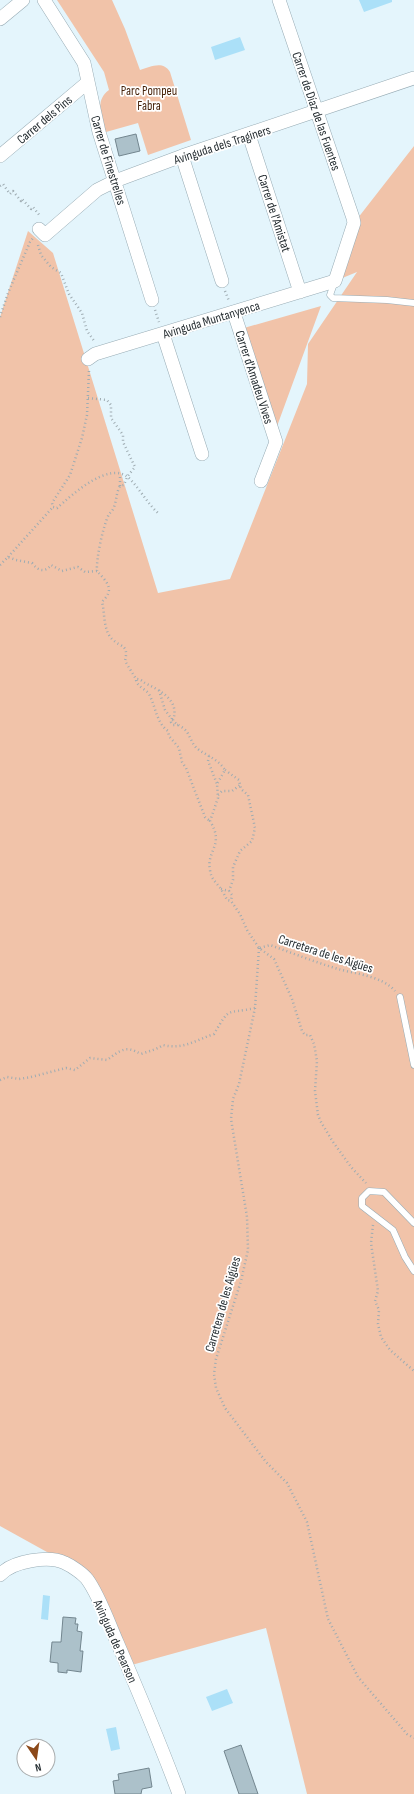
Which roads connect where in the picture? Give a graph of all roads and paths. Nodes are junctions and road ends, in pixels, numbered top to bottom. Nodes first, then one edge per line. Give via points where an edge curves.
1 (23, 0) edge
2 (44, 0) edge
3 (279, 0) edge
4 (0, 19) edge
5 (414, 78) edge
6 (88, 82) junction
7 (318, 112) junction
8 (249, 135) junction
9 (0, 156) edge
10 (182, 156) junction
11 (115, 182) junction
12 (0, 186) edge
13 (42, 232) junction
14 (222, 281) dead end
15 (335, 281) junction
16 (300, 292) junction
17 (152, 300) joint
18 (414, 303) edge
19 (234, 313) junction
20 (0, 317) edge
21 (162, 330) junction
22 (91, 357) junction
23 (88, 398) junction
24 (202, 454) dead end
25 (120, 474) junction
26 (127, 477) junction
27 (262, 481) dead end
28 (120, 486) junction
29 (53, 507) junction
30 (158, 514) dead end
31 (8, 557) junction
32 (0, 565) edge
33 (96, 571) junction
34 (136, 680) junction
35 (146, 684) junction
36 (158, 689) junction
37 (144, 690) junction
38 (172, 718) junction
39 (209, 756) junction
40 (225, 770) junction
41 (217, 778) junction
42 (240, 785) junction
43 (218, 795) junction
44 (210, 821) junction
45 (221, 889) junction
46 (229, 891) junction
47 (231, 901) junction
48 (259, 948) junction
49 (400, 997) joint
50 (255, 1008) junction
51 (414, 1065) edge
52 (0, 1080) edge
53 (369, 1191) junction
54 (377, 1217) junction
55 (414, 1223) edge
56 (414, 1270) edge
57 (414, 1371) edge
58 (0, 1575) edge
59 (414, 1738) edge
60 (180, 1794) edge

1 - 4 street
2 - 6 street, Carrer de Finestrelles via 84,63
3 - 7 street, Carrer de Díaz de las Fuentes
5 - 7 street, Avinguda dels Traginers
6 - 9 street, Carrer dels Pins
6 - 11 street, Carrer de Finestrelles via 95,119
7 - 8 street, Avinguda dels Traginers
7 - 15 street, Carrer de Díaz de las Fuentes via 354,223
8 - 10 street, Avinguda dels Traginers
8 - 16 street, Carrer de l'Amistat
10 - 11 street, Avinguda dels Traginers
10 - 14 street
11 - 13 street, Avinguda dels Traginers via 97,190
11 - 17 street, Carrer de Finestrelles
12 - 13 path via 3,184 10,194 12,192 31,209 33,207
13 - 20 path via 30,242
13 - 22 path via 39,248 41,255 51,267 61,273 69,294 82,313 87,331 96,343
15 - 16 street, Avinguda Muntanyenca
15 - 18 lane via 330,295 333,298
16 - 19 street, Avinguda Muntanyenca
17 - 21 path
19 - 21 street, Avinguda Muntanyenca
19 - 27 street, Carrer d'Amadeu Vives via 276,442
21 - 22 street, Avinguda Muntanyenca
21 - 24 street
22 - 23 path
23 - 26 path via 107,400 111,405 112,418 123,435 135,467
23 - 29 path via 87,415 76,459 70,475 52,503
25 - 26 path
25 - 28 path
25 - 29 path via 111,472 99,477 58,508
26 - 28 path via 124,485
26 - 30 path
28 - 33 path via 115,505 103,531
29 - 31 path
31 - 32 path
31 - 33 path via 32,563 44,571 52,565 62,571 78,568 85,572
33 - 34 path via 106,581 109,589 108,596 102,602 105,623 112,639 120,643 125,650 124,661
34 - 35 path via 142,680
34 - 37 path
35 - 36 path
35 - 37 path
36 - 38 path via 165,710
36 - 38 path via 175,707
37 - 44 path via 150,695 161,726 168,731 179,748 182,762 205,817
38 - 39 path via 187,731 193,744
39 - 40 path
39 - 41 path via 208,761
40 - 41 path
40 - 42 path via 239,780
41 - 43 path
42 - 43 path
42 - 46 path via 248,796 255,828 252,841 240,851 233,867 233,880
43 - 44 path
44 - 45 path via 214,827 216,845 209,868 213,881
45 - 46 path
45 - 47 path via 227,900
46 - 47 path via 232,895
47 - 48 path
48 - 49 path, Carretera de les Aigües via 270,945 390,984
48 - 50 path, Carretera de les Aigües
48 - 53 path via 274,960 292,999 302,1031 305,1035 310,1035 314,1044 317,1060 316,1105 321,1122 351,1167 366,1183
49 - 51 lane
50 - 52 path via 231,1011 222,1018 214,1034 186,1046 174,1048 162,1045 156,1050 141,1054 126,1048 107,1060 90,1058 76,1070 66,1068 31,1077 6,1077
50 - 59 path, Carretera de les Aigües via 239,1084 233,1100 231,1119 247,1217 248,1250 241,1281 216,1359 216,1388 225,1408 266,1462 287,1482 307,1522 328,1619 358,1677 407,1734
53 - 54 lane via 362,1198 362,1206
53 - 55 lane via 384,1192
54 - 56 lane via 393,1230
54 - 57 path via 371,1232 371,1243 378,1291 375,1301 379,1310 378,1329 380,1337 390,1350
58 - 60 street, Avinguda de Pearson via 5,1569 40,1559 65,1562 87,1579 147,1712

